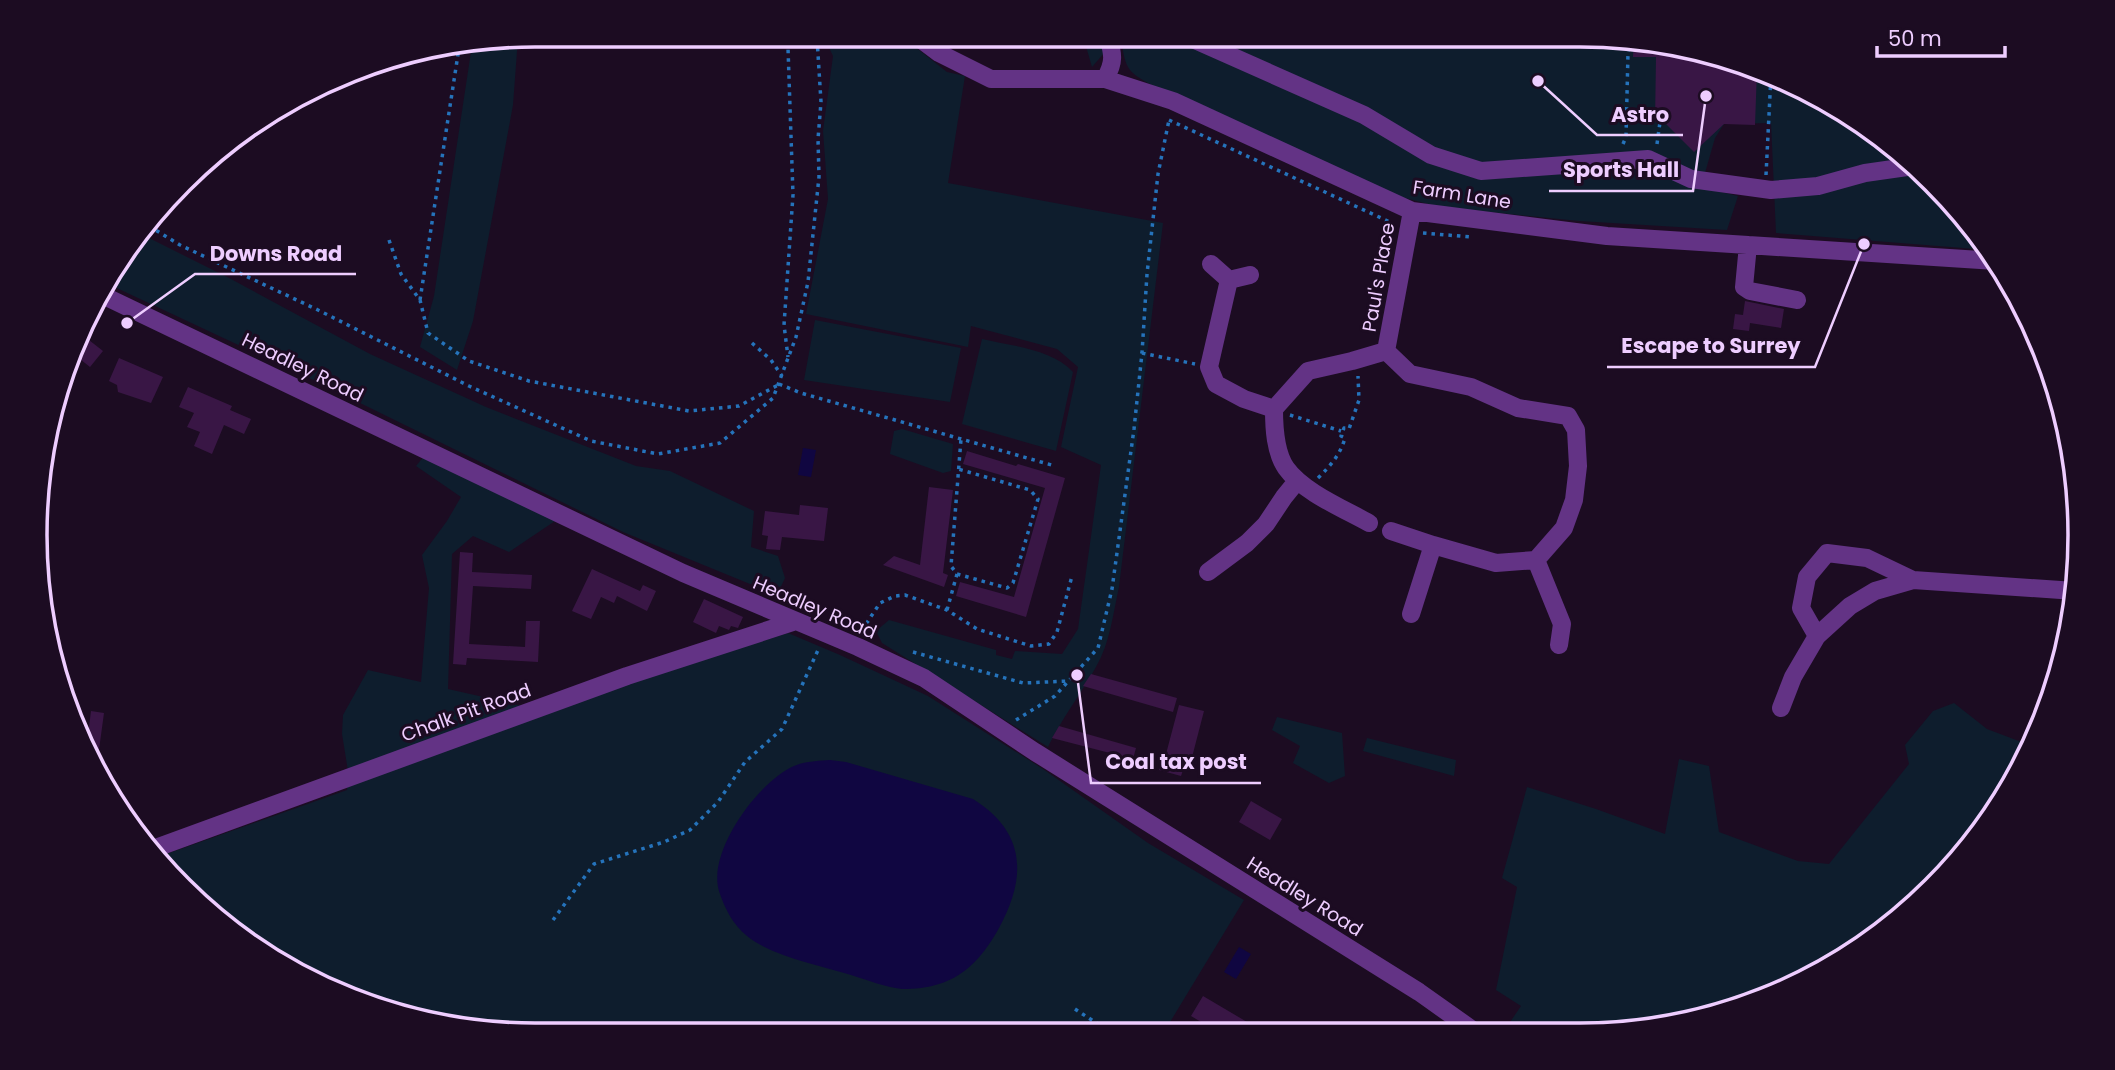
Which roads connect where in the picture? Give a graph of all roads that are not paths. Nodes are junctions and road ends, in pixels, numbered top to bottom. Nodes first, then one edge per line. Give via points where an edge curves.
1 (931, 47) edge
2 (1111, 47) edge
3 (1211, 47) edge
4 (1105, 79) junction
5 (1902, 168) edge
6 (1412, 211) junction
7 (1748, 245) junction
8 (1983, 260) edge
9 (1211, 264) dead end
10 (1250, 275) dead end
11 (1229, 280) junction
12 (109, 298) edge
13 (1797, 300) dead end
14 (1386, 351) junction
15 (1274, 409) junction
16 (1303, 484) junction
17 (1369, 523) dead end
18 (1391, 531) dead end
19 (1433, 545) junction
20 (1536, 561) junction
21 (1208, 572) dead end
22 (1913, 580) junction
23 (2065, 590) edge
24 (1411, 614) dead end
25 (796, 621) junction
26 (1817, 636) junction
27 (1559, 645) dead end
28 (1781, 708) dead end
29 (160, 847) edge
30 (1463, 1023) edge

1 - 4 street, Farm Lane via 991,79
2 - 4 street via 1111,68
3 - 5 street via 1364,115 1431,155 1481,171 1648,159 1690,179 1766,190 1818,187
4 - 6 street, Farm Lane via 1172,101
6 - 7 street, Farm Lane via 1607,236
6 - 14 street, Paul's Place
7 - 8 street, Farm Lane
7 - 13 street via 1744,287
9 - 11 street
10 - 11 street
11 - 15 street via 1209,367 1216,384
12 - 25 street, Headley Road via 683,573
14 - 15 street, Paul's Place via 1308,371
14 - 20 street, Paul's Place via 1410,374 1471,387 1518,408 1568,416 1576,430 1574,500 1564,528
15 - 16 street via 1274,434 1284,466
16 - 17 street
16 - 21 street via 1284,497 1247,543
18 - 19 street
19 - 20 street via 1496,563
19 - 24 street
20 - 27 street via 1562,624
22 - 23 street
22 - 26 street via 1875,591
22 - 26 street via 1867,558 1827,553 1807,577 1801,608
25 - 29 street, Chalk Pit Road via 627,676
25 - 30 street, Headley Road via 924,678
26 - 28 street

